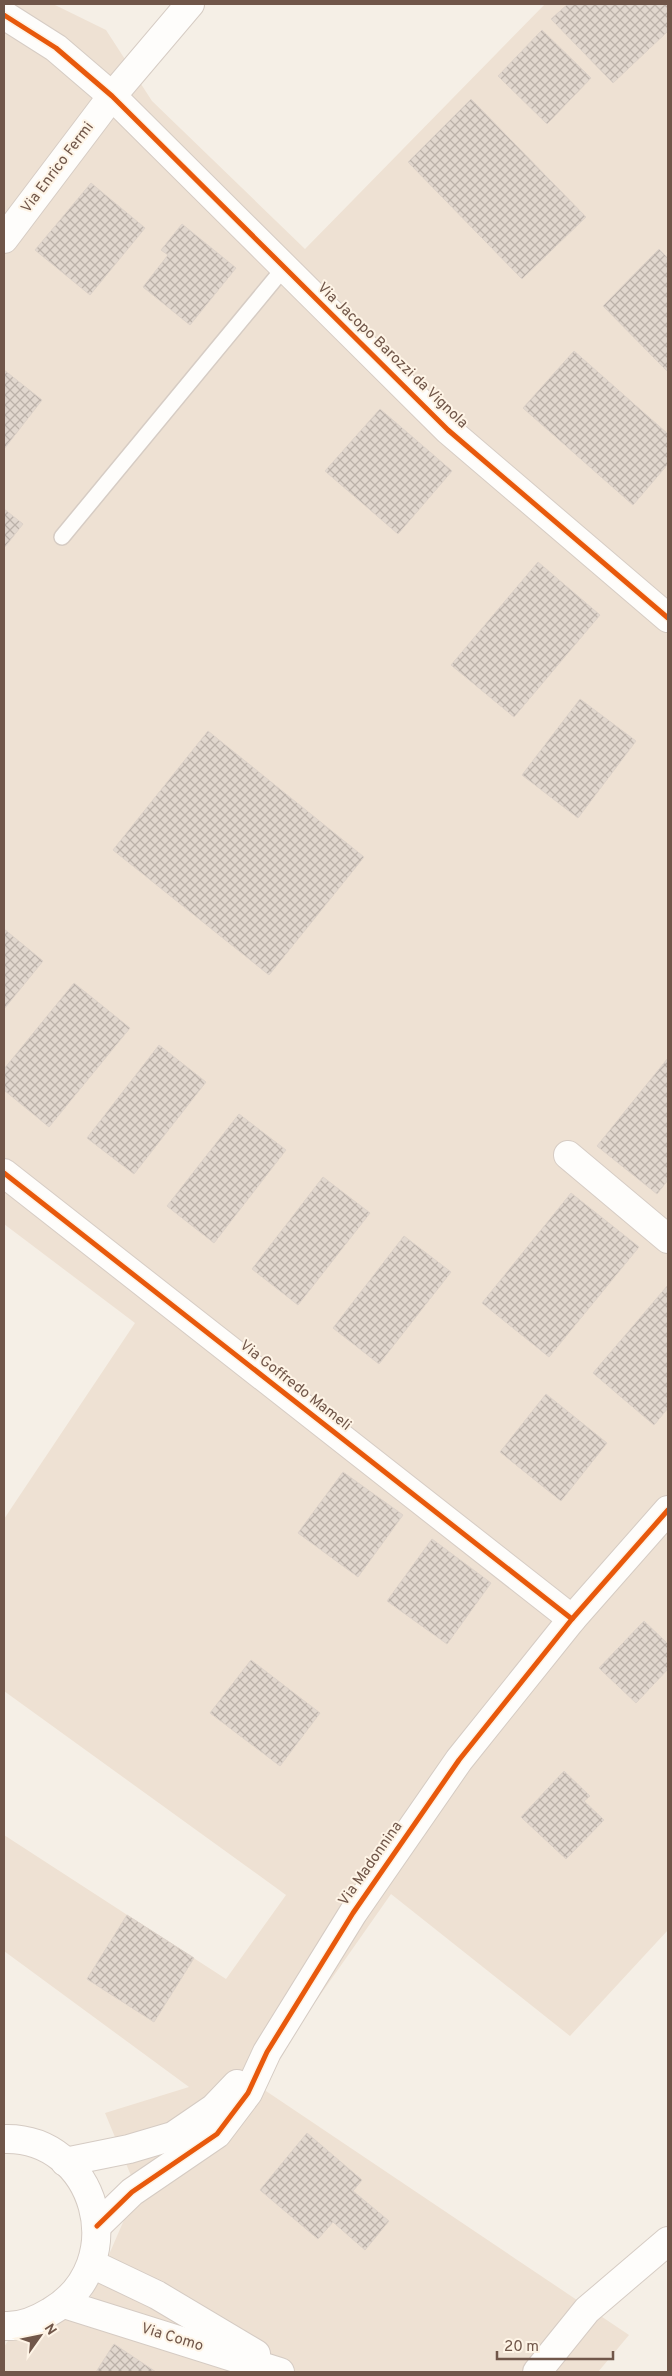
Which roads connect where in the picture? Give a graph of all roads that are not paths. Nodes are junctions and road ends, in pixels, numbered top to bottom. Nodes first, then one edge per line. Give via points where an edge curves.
1 (190, 4) edge
2 (4, 15) edge
3 (112, 96) junction
4 (4, 239) edge
5 (284, 268) junction
6 (62, 537) dead end
7 (668, 618) edge
8 (568, 1155) dead end
9 (4, 1173) edge
10 (668, 1239) edge
11 (668, 1510) edge
12 (572, 1619) junction
13 (267, 2052) junction
14 (4, 2139) edge
15 (65, 2162) junction
16 (97, 2226) junction
17 (668, 2241) edge
18 (92, 2264) junction
19 (64, 2304) junction
20 (5, 2328) edge
21 (280, 2372) edge
22 (287, 2372) edge
23 (537, 2372) edge

1 - 3 street, Via Enrico Fermi
2 - 3 street, Via Jacopo Barozzi da Vignola via 56,48
3 - 4 street, Via Enrico Fermi
3 - 5 street, Via Jacopo Barozzi da Vignola
5 - 6 lane
5 - 7 street, Via Jacopo Barozzi da Vignola via 448,430
8 - 10 street
9 - 12 street, Via Goffredo Mameli
11 - 12 street, Via Madonnina
12 - 13 street, Via Madonnina via 459,1760 353,1913
13 - 15 street, Via Madonnina via 214,2108 173,2136
13 - 16 street, Via Madonnina via 248,2093 217,2134 132,2192
14 - 15 street via 42,2147
15 - 16 street via 81,2180 92,2202
16 - 18 street
17 - 23 street via 587,2310
18 - 19 street via 80,2286
18 - 22 street, Via Como via 157,2295
19 - 20 street via 37,2320
19 - 21 street, Via Como

